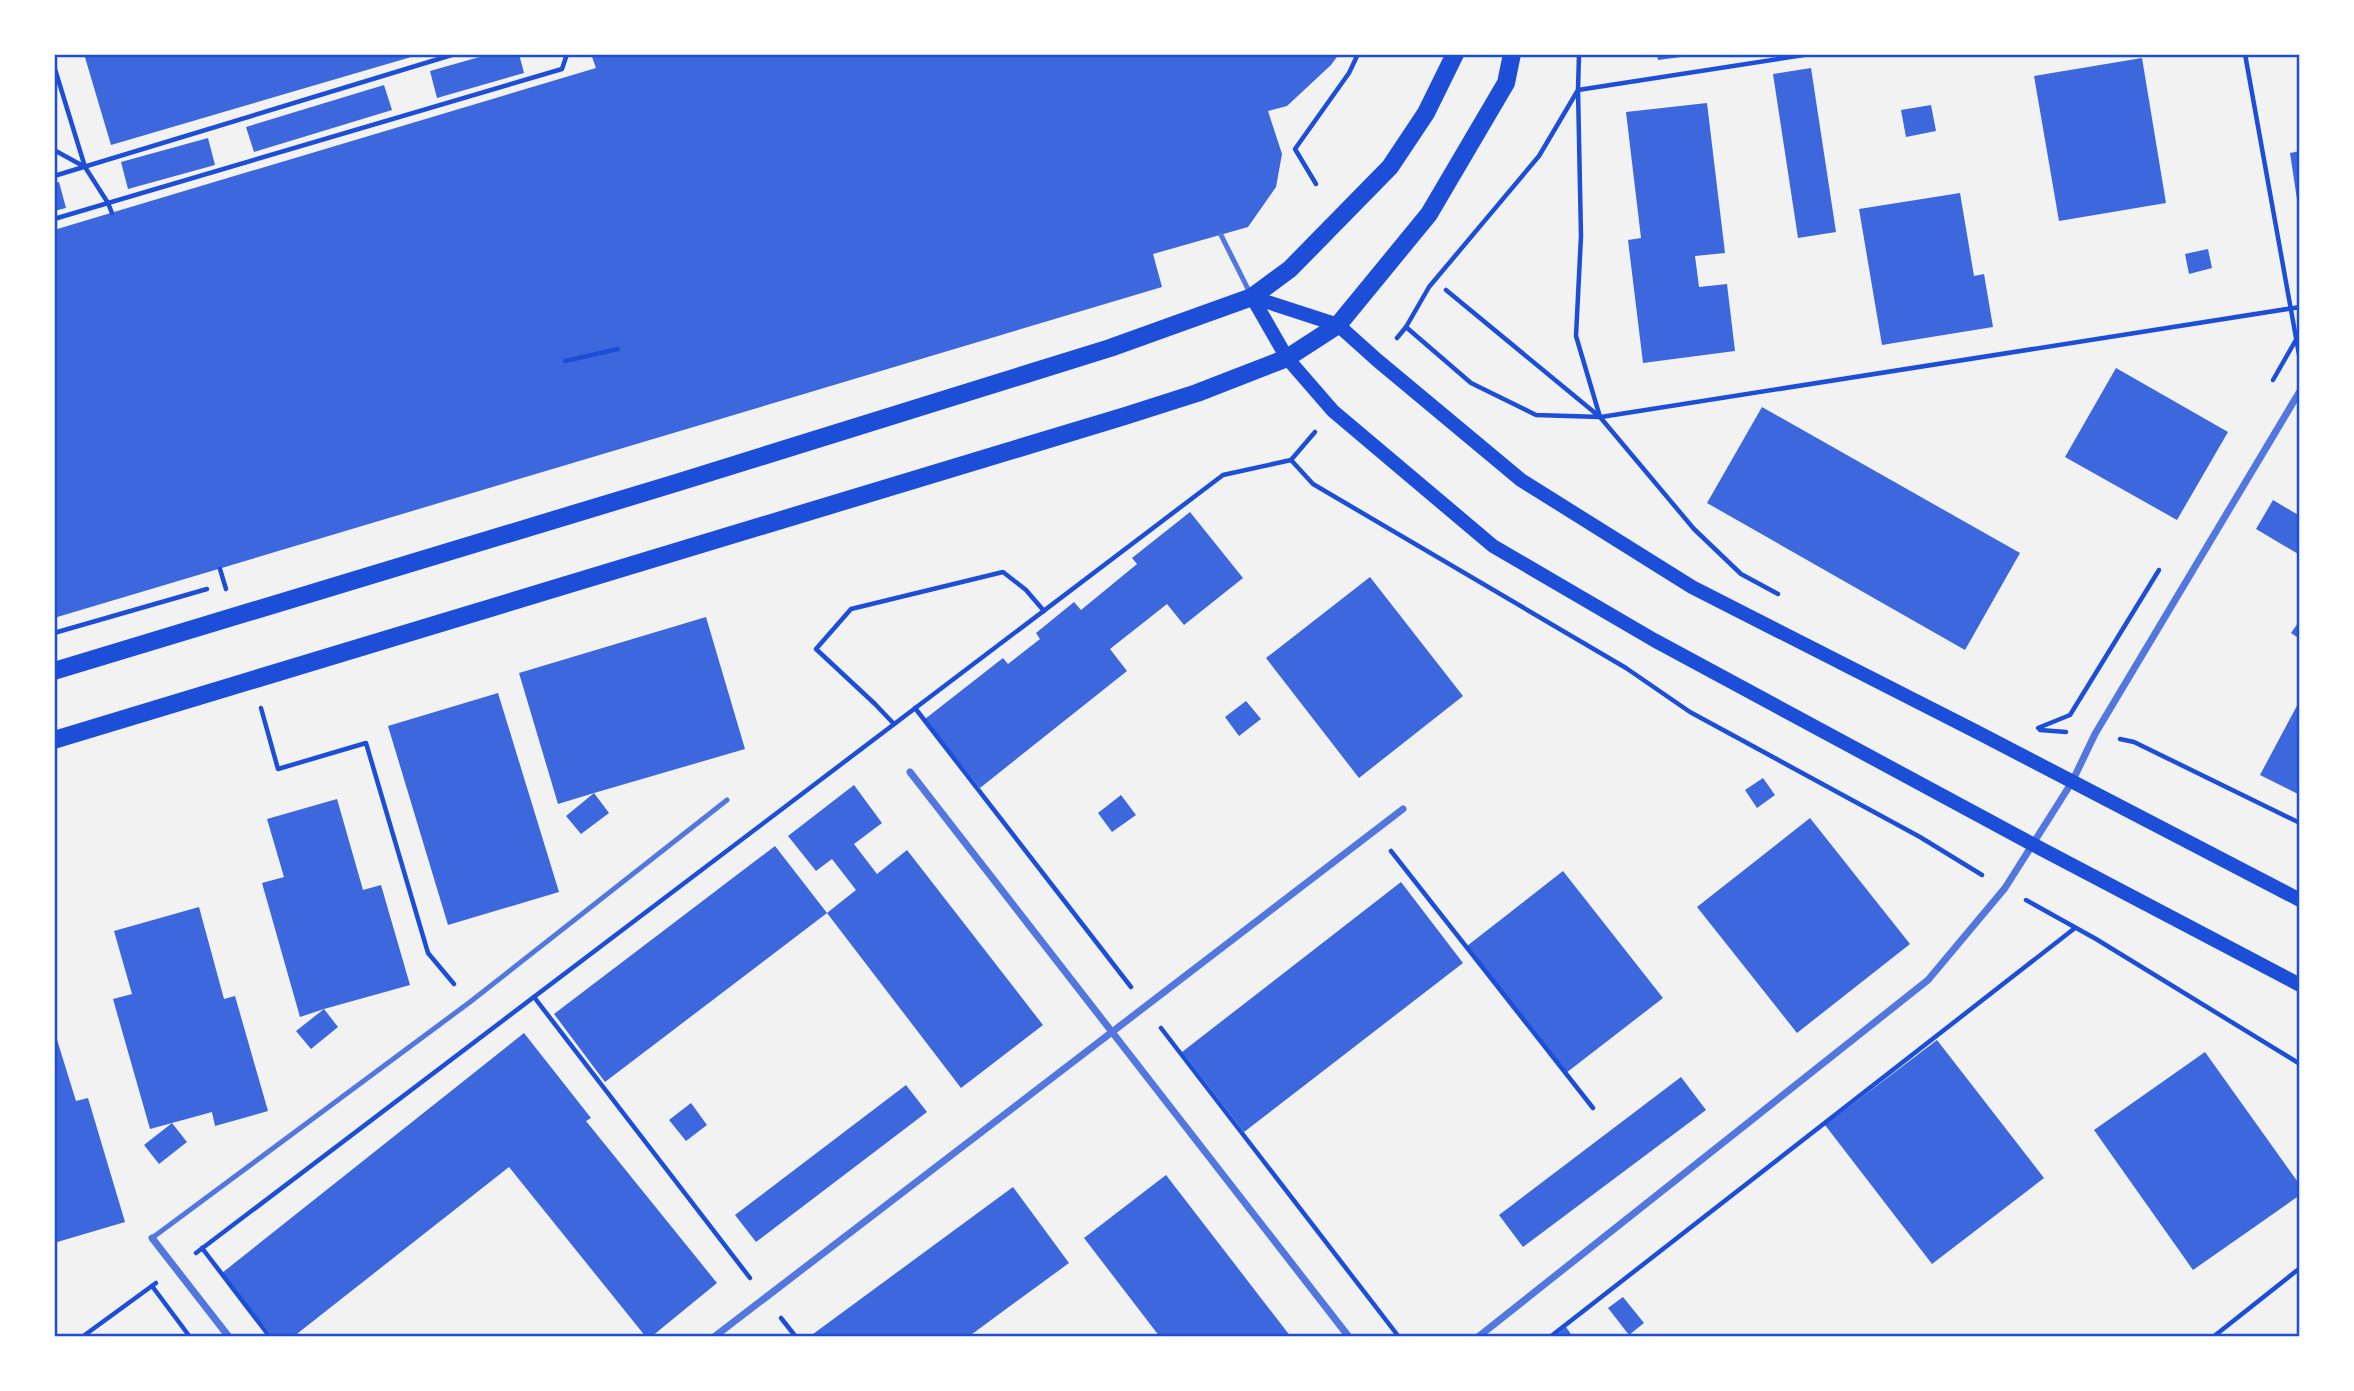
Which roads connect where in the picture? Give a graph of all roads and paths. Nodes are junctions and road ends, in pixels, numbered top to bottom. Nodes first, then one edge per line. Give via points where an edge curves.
1 (455, 54) edge
2 (567, 54) edge
3 (1358, 54) edge
4 (1455, 54) edge
5 (1512, 54) edge
6 (1579, 54) edge
7 (1810, 54) edge
8 (2245, 54) edge
9 (54, 66) edge
10 (1578, 90) junction
11 (54, 150) edge
12 (85, 167) junction
13 (54, 176) edge
14 (1316, 184) dead end
15 (108, 203) junction
16 (112, 213) dead end
17 (54, 219) edge
18 (1221, 235) dead end
19 (1446, 290) dead end
20 (1252, 297) junction
21 (2300, 307) edge
22 (2292, 309) junction
23 (1338, 325) junction
24 (1406, 327) junction
25 (2297, 338) junction
26 (618, 349) dead end
27 (1287, 358) junction
28 (1377, 360) junction
29 (2300, 360) edge
30 (565, 361) dead end
31 (2270, 386) dead end
32 (2300, 391) edge
33 (1333, 411) junction
34 (1600, 417) junction
35 (1291, 460) junction
36 (2163, 563) dead end
37 (220, 569) dead end
38 (1788, 600) dead end
39 (1044, 611) junction
40 (54, 633) edge
41 (54, 671) edge
42 (894, 724) junction
43 (267, 729) dead end
44 (2095, 734) junction
45 (54, 740) edge
46 (909, 772) dead end
47 (2072, 782) junction
48 (727, 800) dead end
49 (1403, 809) dead end
50 (2300, 823) edge
51 (2032, 844) junction
52 (1391, 852) dead end
53 (2005, 888) junction
54 (2300, 900) edge
55 (2075, 928) junction
56 (2300, 985) edge
57 (534, 997) junction
58 (470, 1002) junction
59 (493, 1028) junction
60 (1112, 1031) junction
61 (2300, 1064) edge
62 (1592, 1108) dead end
63 (152, 1238) joint
64 (202, 1248) junction
65 (2300, 1268) edge
66 (176, 1269) junction
67 (152, 1286) junction
68 (764, 1297) junction
69 (82, 1337) edge
70 (190, 1337) edge
71 (229, 1337) edge
72 (271, 1337) edge
73 (714, 1337) edge
74 (796, 1337) edge
75 (1349, 1337) edge
76 (1478, 1337) edge
77 (1550, 1337) edge
78 (2213, 1337) edge

1 - 12 path
2 - 15 path via 562,69
3 - 14 path via 1295,149
4 - 20 main road via 1426,113 1390,167 1290,269
5 - 23 main road via 1506,83 1429,214
6 - 10 path
7 - 10 path
8 - 22 path
9 - 12 path
10 - 24 path via 1539,156 1429,287
10 - 34 path via 1581,236 1576,336
11 - 12 path
12 - 13 path
12 - 15 path
15 - 16 path
15 - 17 path
18 - 20 lane
19 - 34 path
20 - 23 main road
20 - 27 main road
20 - 41 main road via 1097,352
21 - 22 path
22 - 25 path
22 - 34 path
23 - 27 main road
23 - 28 main road
24 - 28 path
24 - 34 path via 1471,383 1536,415
25 - 29 path
25 - 31 path
26 - 30 path
27 - 33 main road
27 - 45 main road via 1125,416
28 - 47 main road via 1521,480 1692,587
32 - 44 street
33 - 35 path
33 - 51 main road via 1493,546 1654,640
34 - 38 path via 1694,529 1741,574
35 - 39 path via 1223,475
35 - 53 path via 1313,484 1626,668 1690,712
36 - 44 path via 2070,715 2035,729
37 - 40 path via 225,584
39 - 42 path
39 - 42 path via 1003,572 851,609 816,649
42 - 57 path
43 - 58 path via 278,769 366,743 428,953
44 - 47 street
44 - 50 path via 2134,742
46 - 60 street
47 - 51 street
47 - 54 main road
48 - 58 lane
49 - 60 street
51 - 53 street
51 - 56 main road
52 - 62 path
53 - 55 path
53 - 76 street via 1928,980
55 - 61 path
55 - 77 path
57 - 59 path
57 - 68 path
58 - 59 path
58 - 63 lane
59 - 64 path
60 - 68 street
60 - 75 street
63 - 66 street
64 - 66 path
64 - 72 path
65 - 78 path
66 - 67 path
66 - 71 street
67 - 69 path
67 - 70 path
68 - 73 street
68 - 74 path

